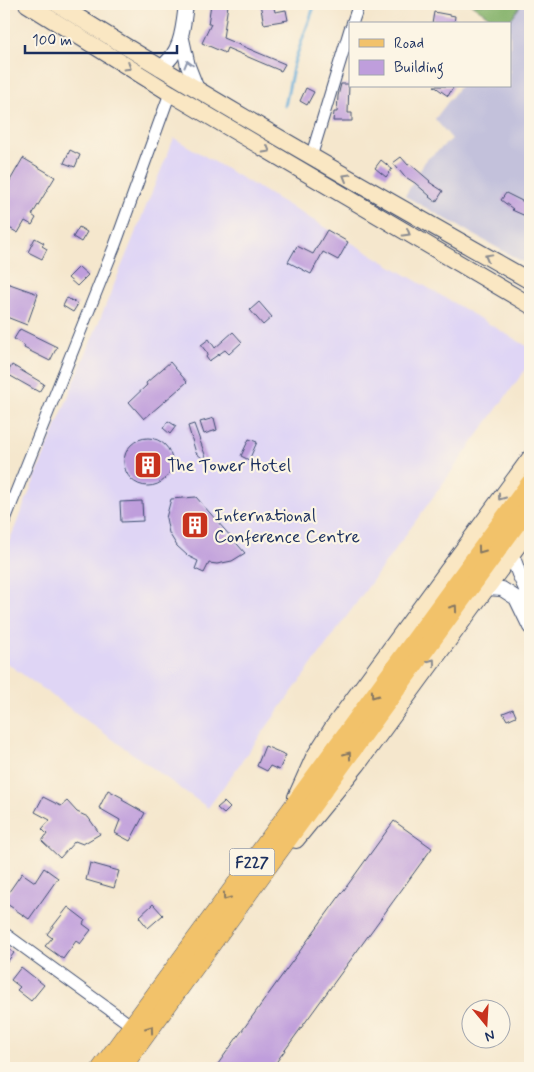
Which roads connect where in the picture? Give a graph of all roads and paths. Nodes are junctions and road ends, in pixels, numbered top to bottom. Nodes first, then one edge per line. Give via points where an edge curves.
1 (27, 4) edge
2 (57, 4) edge
3 (186, 4) edge
4 (359, 4) edge
5 (353, 22) edge
6 (349, 32) edge
7 (182, 39) junction
8 (160, 68) junction
9 (197, 89) junction
10 (170, 94) junction
11 (311, 157) junction
12 (530, 281) edge
13 (528, 306) edge
14 (530, 458) edge
15 (530, 483) edge
16 (530, 504) edge
17 (4, 522) edge
18 (530, 528) edge
19 (512, 555) junction
20 (486, 588) junction
21 (530, 598) edge
22 (530, 627) edge
23 (409, 659) junction
24 (290, 810) junction
25 (260, 877) junction
26 (4, 932) edge
27 (132, 1026) junction
28 (101, 1068) edge
29 (122, 1068) edge

1 -> 10 main road
2 - 8 main road
3 - 7 street
4 - 5 street
6 - 11 street
7 - 8 street via 168,62
9 -> 7 street
8 - 9 main road
9 - 11 main road
10 -> 13 main road
10 - 17 street via 115,245
12 -> 11 main road
14 -> 24 main road via 333,727 314,757
15 -> 23 main road, F227
23 -> 16 main road, F227
18 - 19 main road
19 - 20 main road
19 - 21 street
20 - 22 street via 502,589 516,598
25 -> 20 main road via 278,863 358,764
23 -> 24 main road, F227
25 -> 23 main road, F227
24 -> 27 main road, F227
29 -> 25 main road, F227
26 - 27 street
27 - 28 main road, F227

